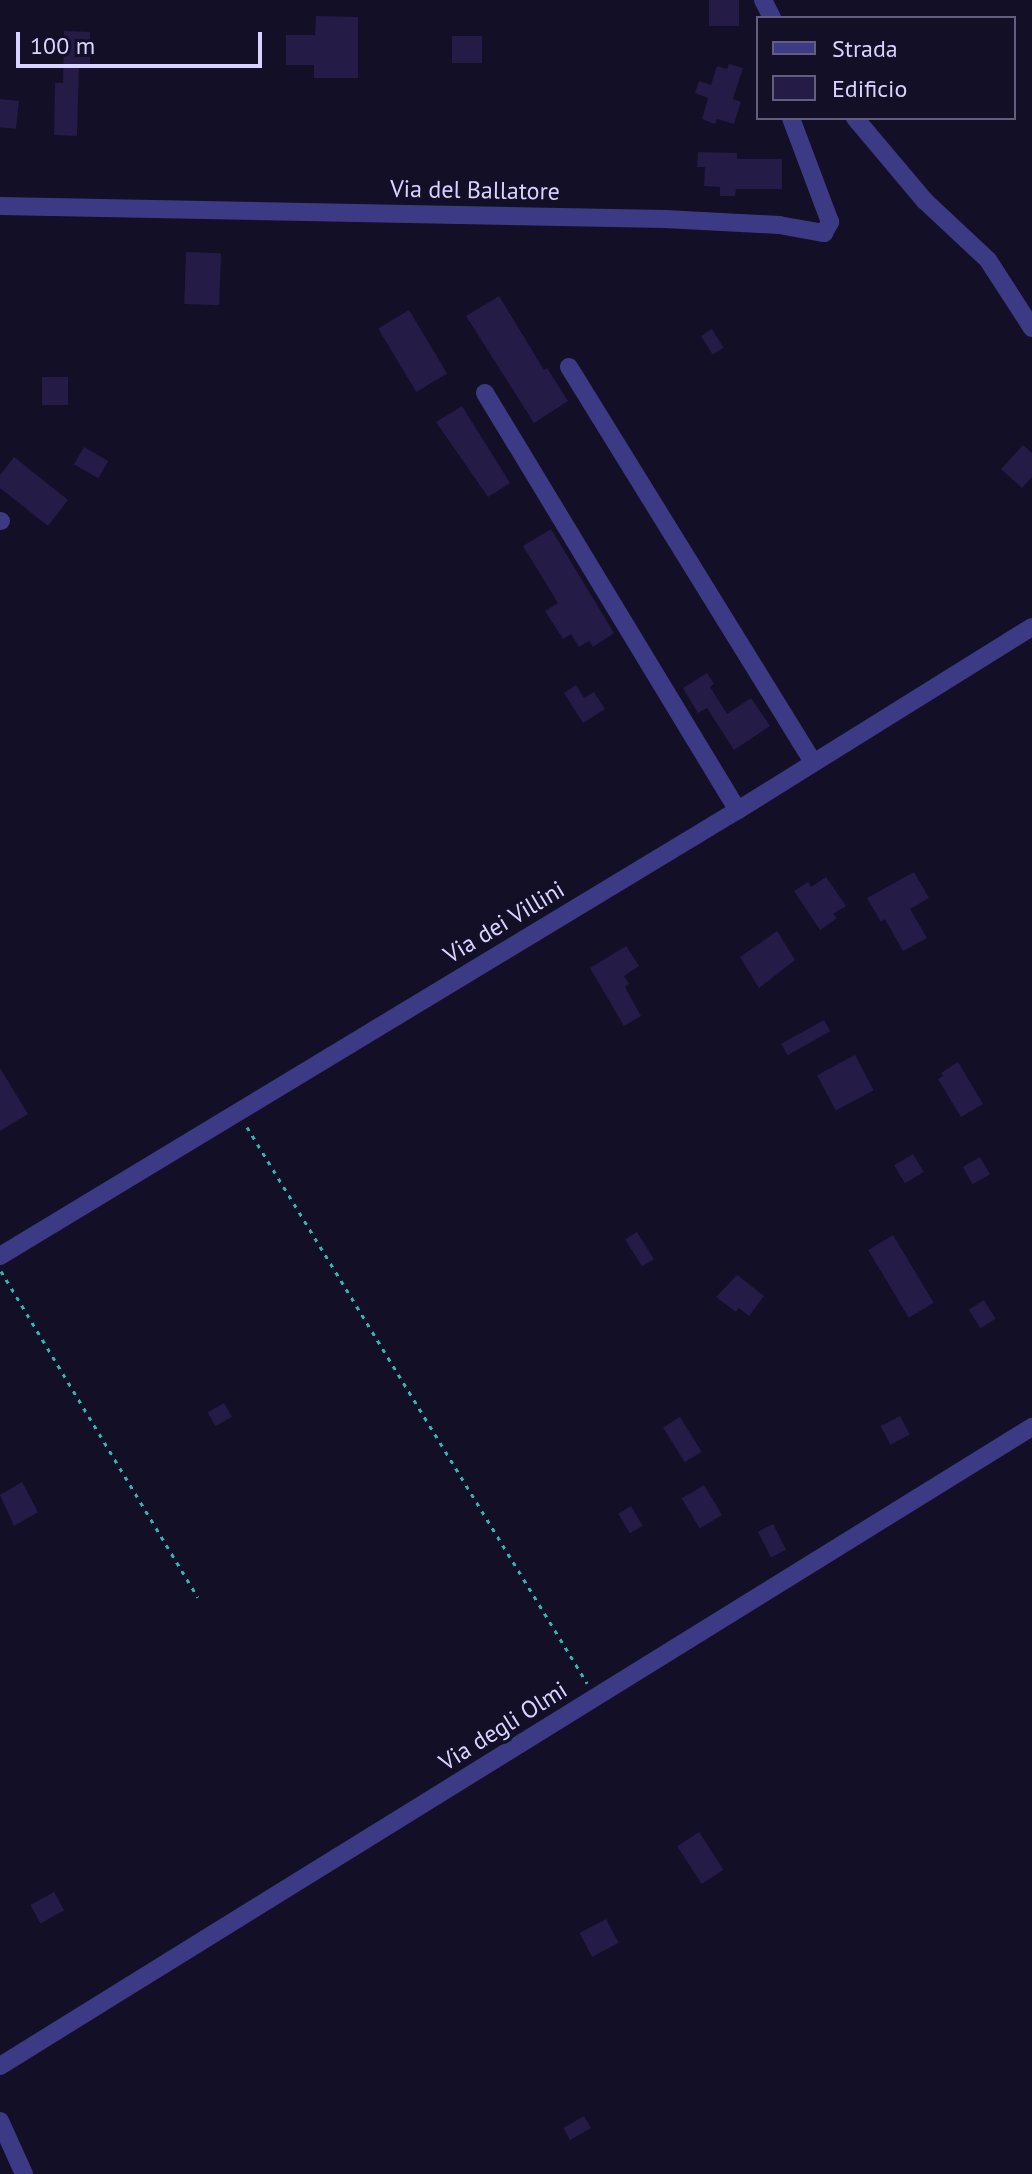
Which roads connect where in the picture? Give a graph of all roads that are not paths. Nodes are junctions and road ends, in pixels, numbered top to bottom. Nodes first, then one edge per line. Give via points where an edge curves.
1 (792, 120) edge
2 (857, 120) edge
3 (0, 206) edge
4 (1032, 328) edge
5 (569, 367) dead end
6 (485, 393) dead end
7 (1032, 627) edge
8 (813, 762) junction
9 (738, 810) junction
10 (0, 1256) edge
11 (1032, 1427) edge
12 (0, 2066) edge
13 (0, 2121) edge
14 (24, 2174) edge

1 - 3 street, Via del Ballatore via 830,222 824,233 779,225 665,219
2 - 4 street via 925,201 988,260
5 - 8 street
6 - 9 street
7 - 8 street, Via dei Villini
8 - 9 street, Via dei Villini
9 - 10 street, Via dei Villini
11 - 12 street, Via degli Olmi
13 - 14 street

